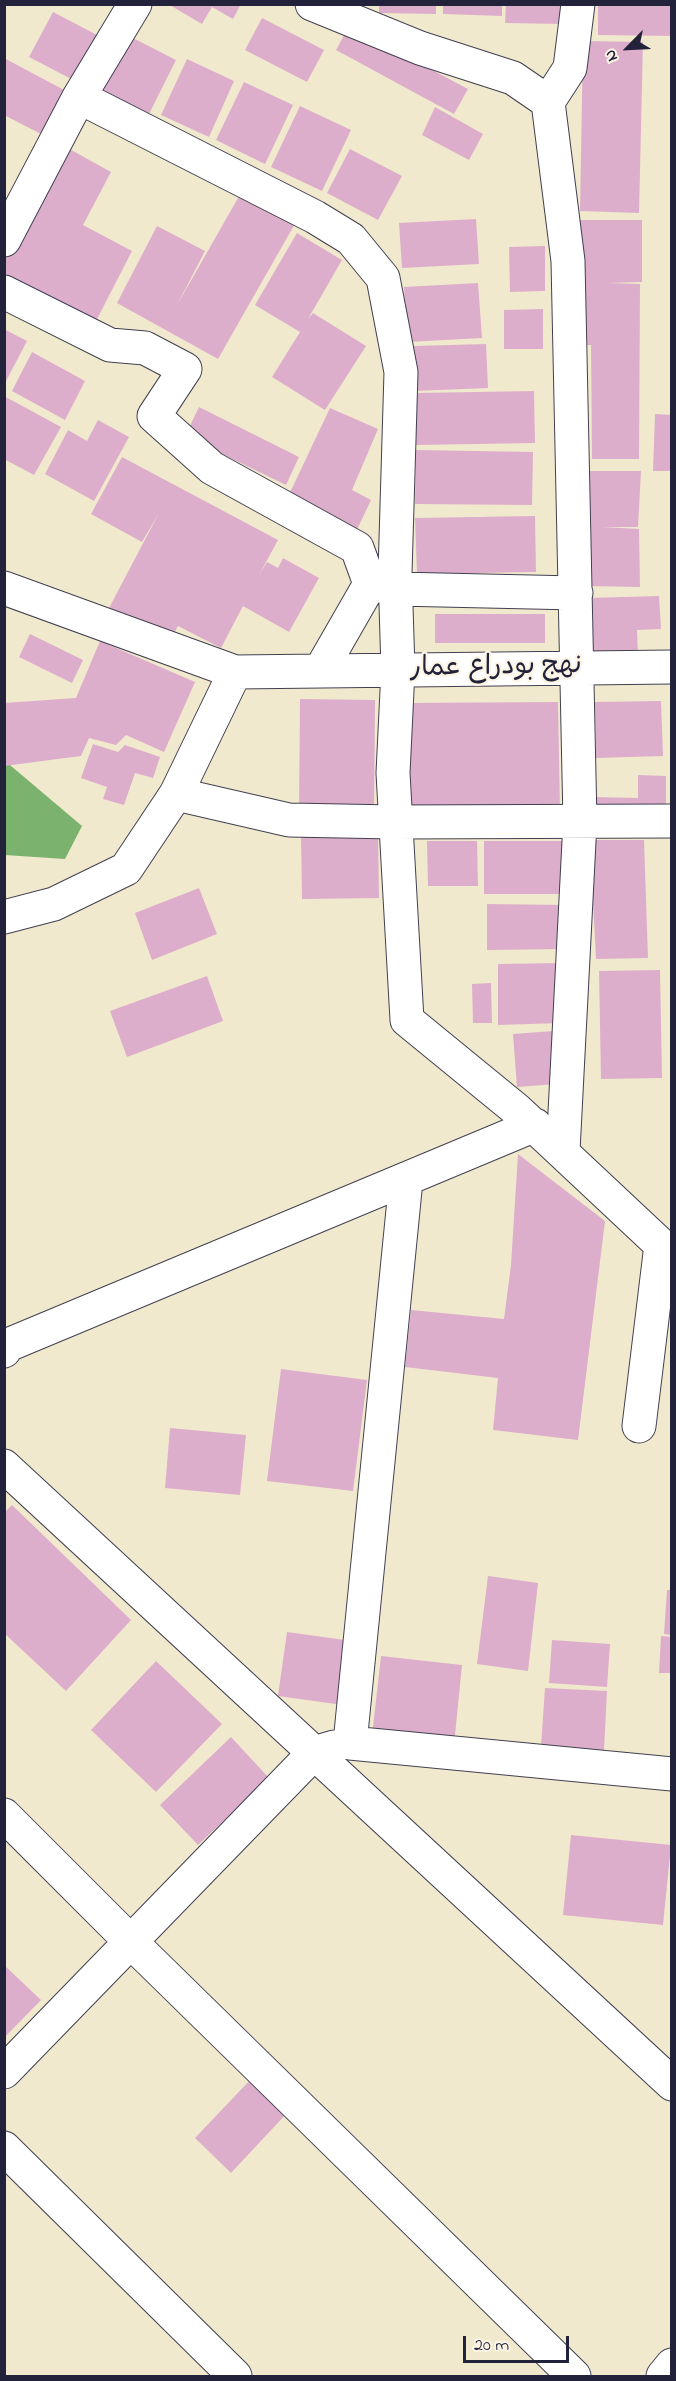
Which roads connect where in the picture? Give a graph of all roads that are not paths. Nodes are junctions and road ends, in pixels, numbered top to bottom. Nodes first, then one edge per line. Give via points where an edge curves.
1 (135, 4) edge
2 (312, 4) edge
3 (578, 4) edge
4 (79, 97) junction
5 (548, 102) junction
6 (4, 240) edge
7 (4, 292) edge
8 (383, 586) junction
9 (4, 588) edge
10 (576, 593) junction
11 (672, 667) edge
12 (578, 668) junction
13 (399, 670) junction
14 (320, 671) junction
15 (235, 672) junction
16 (176, 794) junction
17 (672, 821) edge
18 (394, 822) junction
19 (580, 822) junction
20 (4, 917) edge
21 (535, 1125) junction
22 (562, 1151) junction
23 (406, 1180) junction
24 (6, 1345) edge
25 (639, 1426) dead end
26 (4, 1466) edge
27 (350, 1743) junction
28 (314, 1753) junction
29 (672, 1774) edge
30 (4, 1815) edge
31 (130, 1942) junction
32 (4, 2072) edge
33 (672, 2084) edge
34 (4, 2148) edge
35 (672, 2365) edge
36 (235, 2376) edge
37 (574, 2376) edge
38 (663, 2376) edge

1 - 4 street
2 - 5 street via 420,48 513,78
3 - 5 street via 570,68
4 - 6 street
4 - 8 street via 315,217 351,239 383,278 401,372
5 - 10 street via 567,261
7 - 8 street via 110,345 145,348 185,369 154,417 212,468 357,549
8 - 10 street
8 - 13 street
8 - 14 street
9 - 15 street
10 - 12 street
11 - 12 street, نهج بودراع عمار
12 - 13 street, نهج بودراع عمار
12 - 19 street
13 - 14 street, نهج بودراع عمار
13 - 18 street
14 - 15 street, نهج بودراع عمار
15 - 16 street
16 - 18 street via 289,820
16 - 20 street via 126,869 54,904
17 - 19 street
18 - 19 street
18 - 21 street via 407,1020
19 - 22 street
21 - 22 street
21 - 23 street
22 - 25 street via 661,1245
23 - 24 street
23 - 27 street
26 - 28 street
27 - 28 street
27 - 29 street
28 - 31 street
28 - 33 street
30 - 31 street
31 - 32 street
31 - 37 street
34 - 36 street
35 - 38 street

